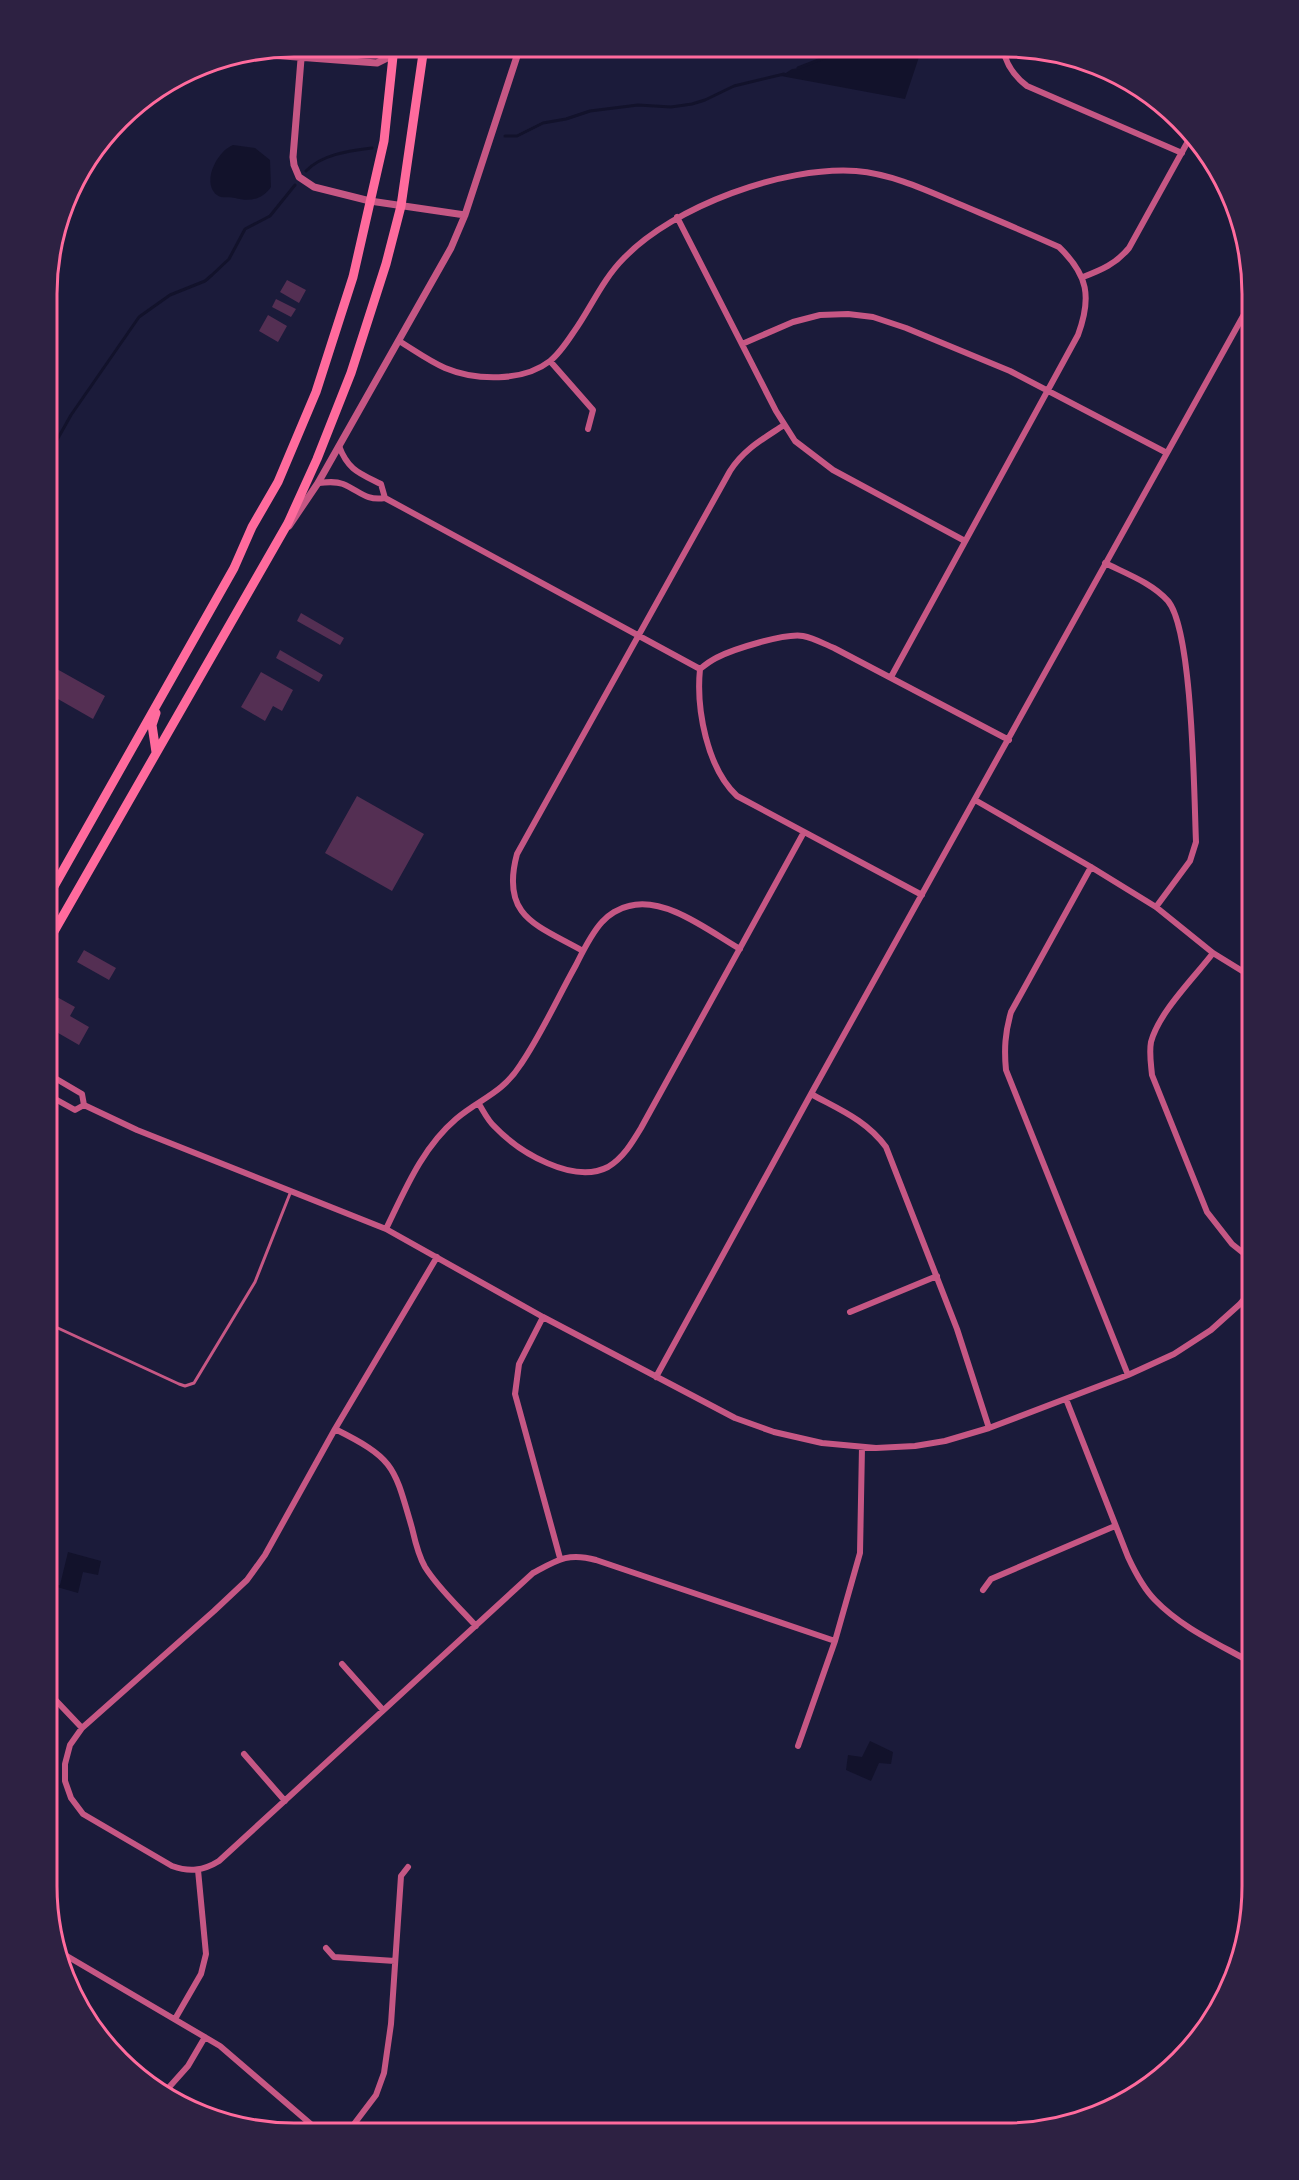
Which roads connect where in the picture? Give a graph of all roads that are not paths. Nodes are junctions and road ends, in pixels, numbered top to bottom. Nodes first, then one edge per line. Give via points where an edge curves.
1 (292, 57) edge
2 (391, 57) joint
3 (423, 57) edge
4 (517, 57) edge
5 (1006, 57) edge
6 (301, 58) junction
7 (1187, 143) edge
8 (1182, 153) junction
9 (370, 201) junction
10 (401, 206) junction
11 (465, 215) junction
12 (677, 218) junction
13 (1083, 277) junction
14 (1242, 318) edge
15 (399, 341) junction
16 (742, 344) junction
17 (550, 361) junction
18 (1048, 391) junction
19 (784, 425) junction
20 (588, 429) dead end
21 (339, 446) junction
22 (1167, 453) junction
23 (318, 483) junction
24 (385, 498) junction
25 (965, 541) junction
26 (272, 550) junction
27 (1105, 564) junction
28 (638, 636) junction
29 (700, 669) junction
30 (891, 677) junction
31 (160, 699) junction
32 (1009, 740) junction
33 (156, 752) junction
34 (975, 800) junction
35 (804, 832) junction
36 (1091, 867) junction
37 (57, 881) edge
38 (922, 895) junction
39 (1156, 907) junction
40 (57, 926) edge
41 (740, 949) junction
42 (583, 951) junction
43 (1213, 953) junction
44 (1242, 971) edge
45 (57, 1079) edge
46 (811, 1094) junction
47 (57, 1100) edge
48 (479, 1104) junction
49 (84, 1105) junction
50 (291, 1191) junction
51 (386, 1229) junction
52 (1242, 1252) edge
53 (437, 1257) junction
54 (937, 1276) junction
55 (1242, 1302) edge
56 (850, 1312) dead end
57 (543, 1317) junction
58 (57, 1328) edge
59 (1128, 1375) junction
60 (656, 1377) junction
61 (1066, 1399) junction
62 (989, 1428) junction
63 (335, 1429) junction
64 (862, 1447) junction
65 (1115, 1526) junction
66 (560, 1558) junction
67 (983, 1590) dead end
68 (476, 1626) junction
69 (835, 1641) junction
70 (1242, 1657) edge
71 (342, 1664) dead end
72 (57, 1702) edge
73 (383, 1710) junction
74 (81, 1728) junction
75 (798, 1746) dead end
76 (244, 1754) dead end
77 (285, 1801) junction
78 (408, 1867) dead end
79 (198, 1870) junction
80 (326, 1948) dead end
81 (68, 1957) edge
82 (395, 1961) junction
83 (175, 2019) junction
84 (206, 2037) junction
85 (169, 2087) edge
86 (308, 2123) edge
87 (355, 2123) edge

1 - 6 street
2 - 6 street via 377,63
2 - 9 highway via 384,141
3 - 10 highway
4 - 11 street
5 - 8 street via 1016,77 1027,86
6 - 9 street via 293,157 296,172 308,184
7 - 8 street
8 - 13 street via 1129,248 1110,266
9 - 10 street
9 - 31 highway via 353,277 316,392 278,482
10 - 11 street
10 - 26 highway via 351,373 317,459
11 - 15 street
12 - 13 street via 704,204 794,176 833,171 874,173 1059,247
12 - 16 street
12 - 17 street via 648,236 623,259
13 - 18 street via 1085,316
14 - 22 street
15 - 17 street via 444,368 480,378 514,375
15 - 21 street
16 - 18 street via 792,322 820,315 873,317 1010,371
16 - 19 street
17 - 20 street via 593,410
18 - 22 street
18 - 25 street
19 - 25 street via 795,441 833,470
19 - 28 street via 739,458
21 - 23 street
21 - 24 street via 352,469 381,484
22 - 27 street
23 - 24 street via 343,484 372,500
23 - 26 street
24 - 28 street
25 - 30 street
26 - 33 highway
27 - 32 street
27 - 39 street via 1154,588 1168,602 1176,614 1184,646 1196,842 1190,861
28 - 29 street
28 - 42 street via 517,854 512,874 513,892 529,920
29 - 30 street via 738,650 801,636 815,639
29 - 35 street via 698,691 706,736 719,775 737,796
30 - 32 street
31 - 33 highway via 152,725
31 - 37 highway
32 - 34 street
33 - 40 highway
34 - 36 street
34 - 38 street
35 - 38 street
35 - 41 street
36 - 39 street
36 - 59 street via 1011,1012 1004,1049 1006,1070
38 - 46 street
39 - 43 street
41 - 42 street via 670,909 642,903 627,906 602,921
41 - 48 street via 630,1146 607,1167 592,1172 561,1169 508,1140
42 - 48 street via 521,1065 502,1088
43 - 44 street
43 - 52 street via 1158,1026 1151,1042 1151,1066 1207,1212
45 - 49 street via 82,1094
46 - 54 street via 863,1122 886,1148
46 - 60 street
47 - 49 street via 75,1110
48 - 51 street via 456,1119 429,1148
49 - 50 street
50 - 51 street
50 - 58 lane via 255,1282 194,1383 179,1384
51 - 53 street
53 - 57 street
53 - 63 street
54 - 56 street
54 - 62 street
55 - 59 street via 1199,1338
57 - 60 street
57 - 66 street via 519,1364 515,1394
59 - 61 street
60 - 64 street via 735,1419 822,1443
61 - 62 street
61 - 65 street
62 - 64 street via 934,1443
63 - 68 street via 365,1444 389,1465 397,1478 425,1566
63 - 74 street via 247,1580
64 - 69 street via 860,1553
65 - 67 street via 991,1579
65 - 70 street via 1136,1573 1154,1599 1191,1628
66 - 68 street via 533,1573
66 - 69 street via 589,1558
68 - 73 street
69 - 75 street
71 - 73 street
72 - 74 street
73 - 77 street
74 - 79 street via 70,1745 65,1781 83,1814 172,1866
76 - 77 street
77 - 79 street via 219,1861
78 - 82 street via 401,1876
79 - 83 street via 206,1954 201,1974
80 - 82 street via 334,1957
81 - 83 street
82 - 87 street via 392,2024 384,2073 376,2096
83 - 84 street
84 - 85 street
84 - 86 street

